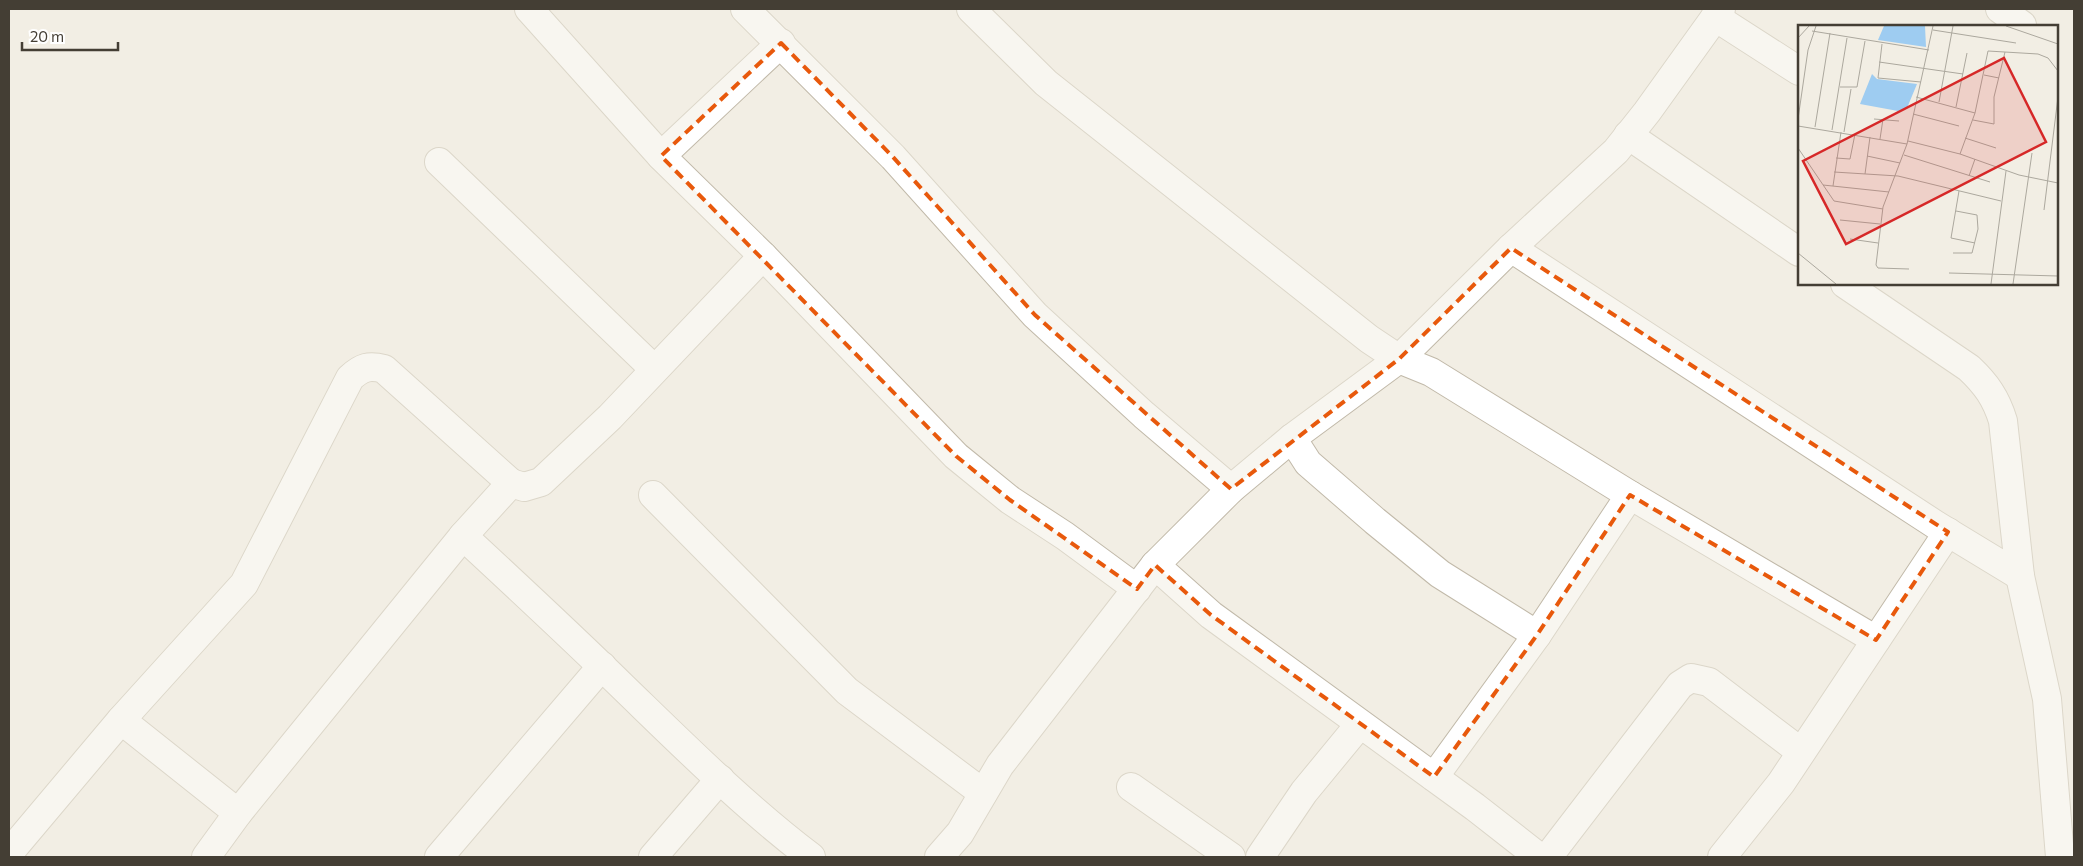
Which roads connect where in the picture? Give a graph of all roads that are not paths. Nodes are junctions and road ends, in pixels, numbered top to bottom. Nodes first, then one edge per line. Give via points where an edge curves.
1 (529, 9) edge
2 (745, 9) edge
3 (972, 9) edge
4 (2000, 9) edge
5 (1718, 13) edge
6 (2022, 25) edge
7 (781, 43) junction
8 (1798, 70) edge
9 (1628, 135) junction
10 (661, 156) junction
11 (439, 162) dead end
12 (1511, 248) junction
13 (1798, 251) edge
14 (763, 256) junction
15 (1846, 285) edge
16 (1399, 359) junction
17 (654, 369) junction
18 (1292, 438) junction
19 (512, 482) junction
20 (1231, 489) junction
21 (653, 495) dead end
22 (1630, 495) junction
23 (1948, 532) junction
24 (463, 536) junction
25 (1156, 565) junction
26 (2020, 576) junction
27 (1137, 589) junction
28 (1536, 635) junction
29 (1876, 640) junction
30 (602, 666) junction
31 (121, 720) junction
32 (1360, 724) junction
33 (1801, 752) junction
34 (1434, 777) junction
35 (720, 779) junction
36 (1131, 787) dead end
37 (983, 793) junction
38 (238, 813) junction
39 (9, 853) edge
40 (206, 857) edge
41 (439, 857) edge
42 (653, 857) edge
43 (811, 857) edge
44 (939, 857) edge
45 (1231, 857) edge
46 (1260, 857) edge
47 (1539, 857) edge
48 (1548, 857) edge
49 (1722, 857) edge
50 (2060, 857) edge

1 - 10 street
2 - 7 street
3 - 16 street via 1046,83 1369,339
4 - 6 street
5 - 8 street
5 - 9 street
7 - 10 street
7 - 20 street via 893,157 1035,315
9 - 12 street via 1616,151
9 - 13 street
10 - 14 street
11 - 17 street
12 - 16 street
12 - 23 street
14 - 17 street
14 - 27 street via 956,456 1010,500
15 - 26 street via 1969,368 1996,401 2002,421
16 - 18 street
16 - 22 street via 1431,372
17 - 19 street via 610,417 541,482 524,486
18 - 20 street
18 - 28 street via 1308,464 1440,574
19 - 24 street
19 - 31 street via 384,369 365,367 358,371 350,378 244,584
20 - 25 street
21 - 37 street via 847,691
22 - 28 street
22 - 29 street
23 - 26 street
23 - 29 street
24 - 30 street
24 - 38 street
25 - 27 street
25 - 32 street via 1211,615
26 - 50 street via 2047,699
27 - 37 street via 1000,765
28 - 34 street
29 - 33 street
30 - 35 street
30 - 41 street
31 - 38 street
31 - 39 street
32 - 34 street
32 - 46 street via 1304,792
33 - 48 street via 1709,682 1691,678 1680,685
33 - 49 street via 1781,783
34 - 47 street
35 - 42 street
35 - 43 street
36 - 45 street
37 - 44 street via 960,833
38 - 40 street

